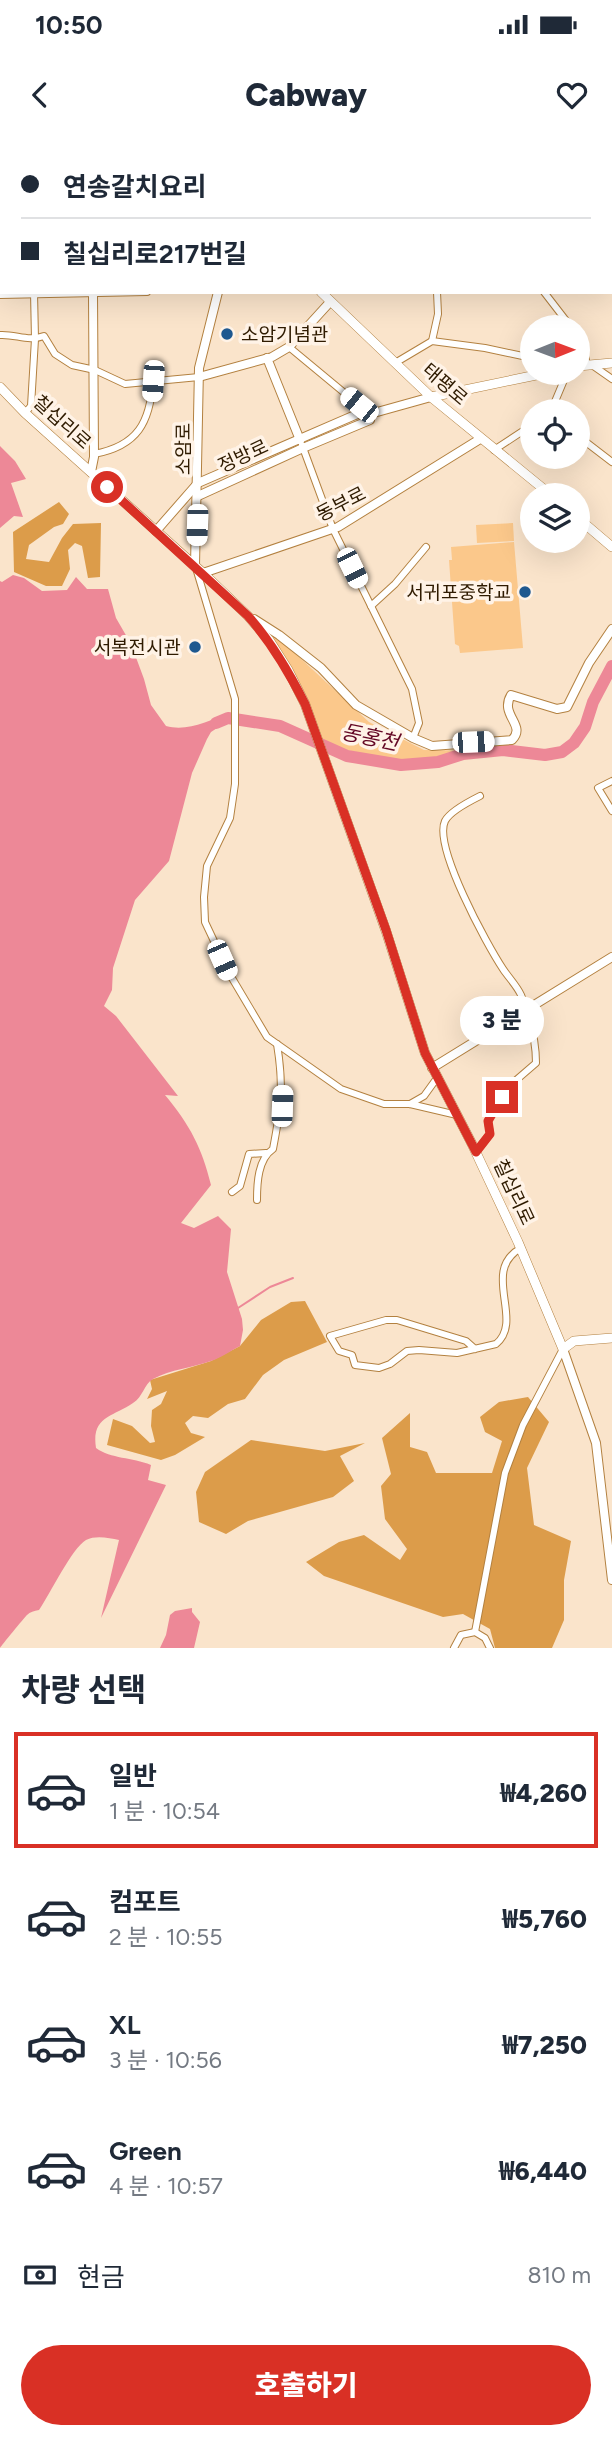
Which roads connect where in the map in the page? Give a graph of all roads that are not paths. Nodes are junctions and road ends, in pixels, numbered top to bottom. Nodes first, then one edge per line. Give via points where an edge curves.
1 (34, 294) edge
2 (93, 294) edge
3 (218, 294) edge
4 (437, 294) edge
5 (546, 294) edge
6 (332, 297) edge
7 (562, 315) edge
8 (0, 335) edge
9 (35, 339) junction
10 (432, 341) junction
11 (289, 347) junction
12 (520, 355) edge
13 (267, 358) junction
14 (395, 363) junction
15 (612, 363) edge
16 (590, 365) edge
17 (590, 368) edge
18 (95, 370) junction
19 (199, 377) junction
20 (520, 378) edge
21 (612, 379) edge
22 (153, 381) junction
23 (0, 387) edge
24 (431, 397) junction
25 (25, 413) junction
26 (366, 413) junction
27 (520, 433) edge
28 (480, 439) junction
29 (301, 444) junction
30 (590, 445) edge
31 (494, 450) junction
32 (94, 454) junction
33 (612, 462) edge
34 (91, 472) junction
35 (198, 483) junction
36 (536, 483) edge
37 (198, 496) junction
38 (590, 528) edge
39 (333, 529) junction
40 (156, 531) junction
41 (426, 547) dead end
42 (612, 547) edge
43 (199, 569) junction
44 (371, 606) junction
45 (248, 616) junction
46 (612, 629) edge
47 (413, 738) junction
48 (612, 781) edge
49 (480, 796) dead end
50 (612, 811) edge
51 (612, 957) edge
52 (526, 1010) junction
53 (277, 1044) junction
54 (432, 1068) junction
55 (437, 1078) junction
56 (410, 1104) junction
57 (457, 1115) junction
58 (476, 1152) junction
59 (266, 1153) junction
60 (232, 1192) dead end
61 (257, 1200) dead end
62 (521, 1248) junction
63 (612, 1338) edge
64 (475, 1349) junction
65 (563, 1349) junction
66 (612, 1580) edge
67 (475, 1632) junction
68 (454, 1648) edge
69 (490, 1648) edge

1 - 9 street
2 - 18 street
3 - 19 street, 소암로
4 - 10 street
5 - 7 street
6 - 11 street
6 - 14 main road, 태평로
8 - 9 street
9 - 18 street via 44,336 55,354 72,365
9 - 25 street via 31,406
10 - 12 street
10 - 14 street
11 - 13 street
11 - 26 street
13 - 19 street
13 - 29 street
14 - 24 main road, 태평로
15 - 16 main road
17 - 21 street
18 - 22 street via 125,384
18 - 32 street
19 - 22 street
19 - 35 street, 소암로
20 - 24 main road, 정방로
22 - 32 street via 142,430 120,445
23 - 25 main road, 칠십리로
24 - 26 street, 정방로
24 - 28 main road, 태평로
25 - 34 main road, 칠십리로
26 - 29 street, 정방로
27 - 31 street
28 - 31 main road, 태평로
28 - 39 street, 동부로
29 - 35 street, 정방로
29 - 37 street, 정방로
29 - 39 street
30 - 33 street
31 - 36 main road, 태평로
32 - 34 street
34 - 40 main road, 칠십리로
35 - 37 street, 소암로
35 - 40 street
37 - 43 street, 소암로
38 - 42 main road
39 - 43 street, 동부로
39 - 44 street
40 - 43 main road, 칠십리로
41 - 44 street
43 - 45 main road, 칠십리로
43 - 53 street via 236,713 230,818 206,866 205,922 229,973 267,1037
44 - 47 street via 412,689 419,723
45 - 47 street via 321,668 356,705
45 - 54 main road, 칠십리로 via 288,670 313,728
46 - 47 street via 567,707 557,709 511,695 508,711 517,729 512,740 432,746
48 - 50 street via 598,788
49 - 52 street via 447,818 444,849 458,886
51 - 52 street
52 - 54 street
52 - 58 street via 536,1039 536,1063 506,1088 488,1121 490,1134
53 - 56 street via 341,1089 384,1104
53 - 59 street via 282,1106 273,1149
54 - 55 main road, 칠십리로
55 - 56 street via 424,1096
55 - 57 main road, 칠십리로
56 - 57 street
57 - 58 main road, 칠십리로
58 - 62 main road, 칠십리로
59 - 60 street via 249,1154 240,1186
59 - 61 street via 258,1175
62 - 64 street, 칠십리로 via 509,1255 502,1270 504,1334 496,1345
62 - 65 main road, 칠십리로
63 - 65 main road via 574,1341
64 - 64 street via 446,1354 407,1352 390,1364 368,1368 355,1365 352,1355 339,1350 330,1336 397,1320 466,1341
65 - 66 street, 칠십리로 via 596,1443
65 - 67 street via 523,1424 509,1462
67 - 68 street via 461,1635
67 - 69 street

